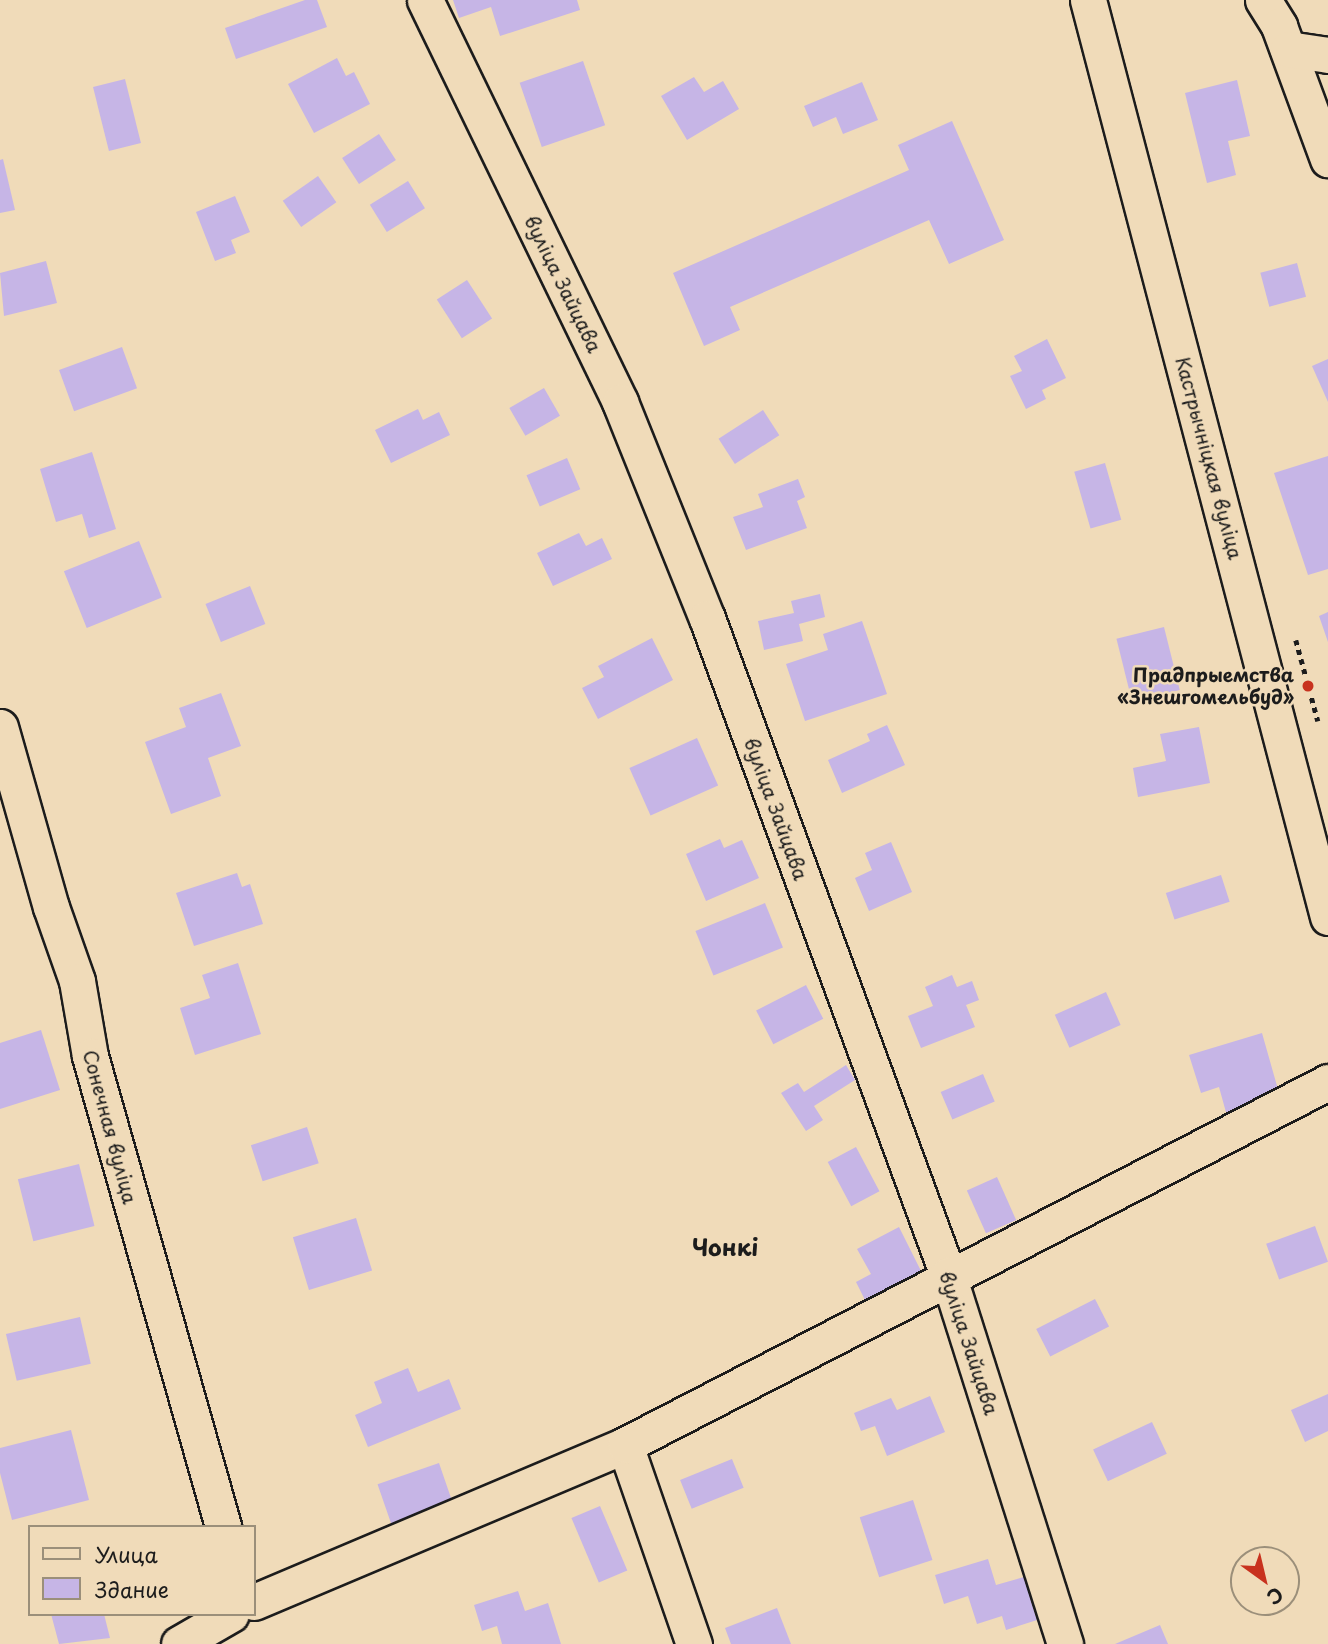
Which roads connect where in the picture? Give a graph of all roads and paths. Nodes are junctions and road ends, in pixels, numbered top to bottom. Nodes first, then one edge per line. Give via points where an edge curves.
1 (425, 0) edge
2 (1088, 0) edge
3 (1263, 0) edge
4 (1288, 49) junction
5 (1328, 55) edge
6 (1328, 159) edge
7 (1296, 640) dead end
8 (1318, 721) dead end
9 (0, 727) edge
10 (1328, 917) edge
11 (1328, 1082) edge
12 (948, 1275) junction
13 (625, 1445) junction
14 (222, 1525) edge
15 (256, 1601) edge
16 (228, 1616) edge
17 (179, 1644) edge
18 (694, 1644) edge
19 (1065, 1644) edge

1 - 12 street, вуліца Зайцава via 625,415 708,618
2 - 10 street, Кастрычніцкая вуліца
3 - 4 street
4 - 5 street
4 - 6 street
7 - 8 path
9 - 14 street, Сонечная вуліца via 77,981 90,1056
11 - 12 street
12 - 13 street
12 - 19 street, вуліца Зайцава
13 - 15 street
13 - 18 street
16 - 17 street

